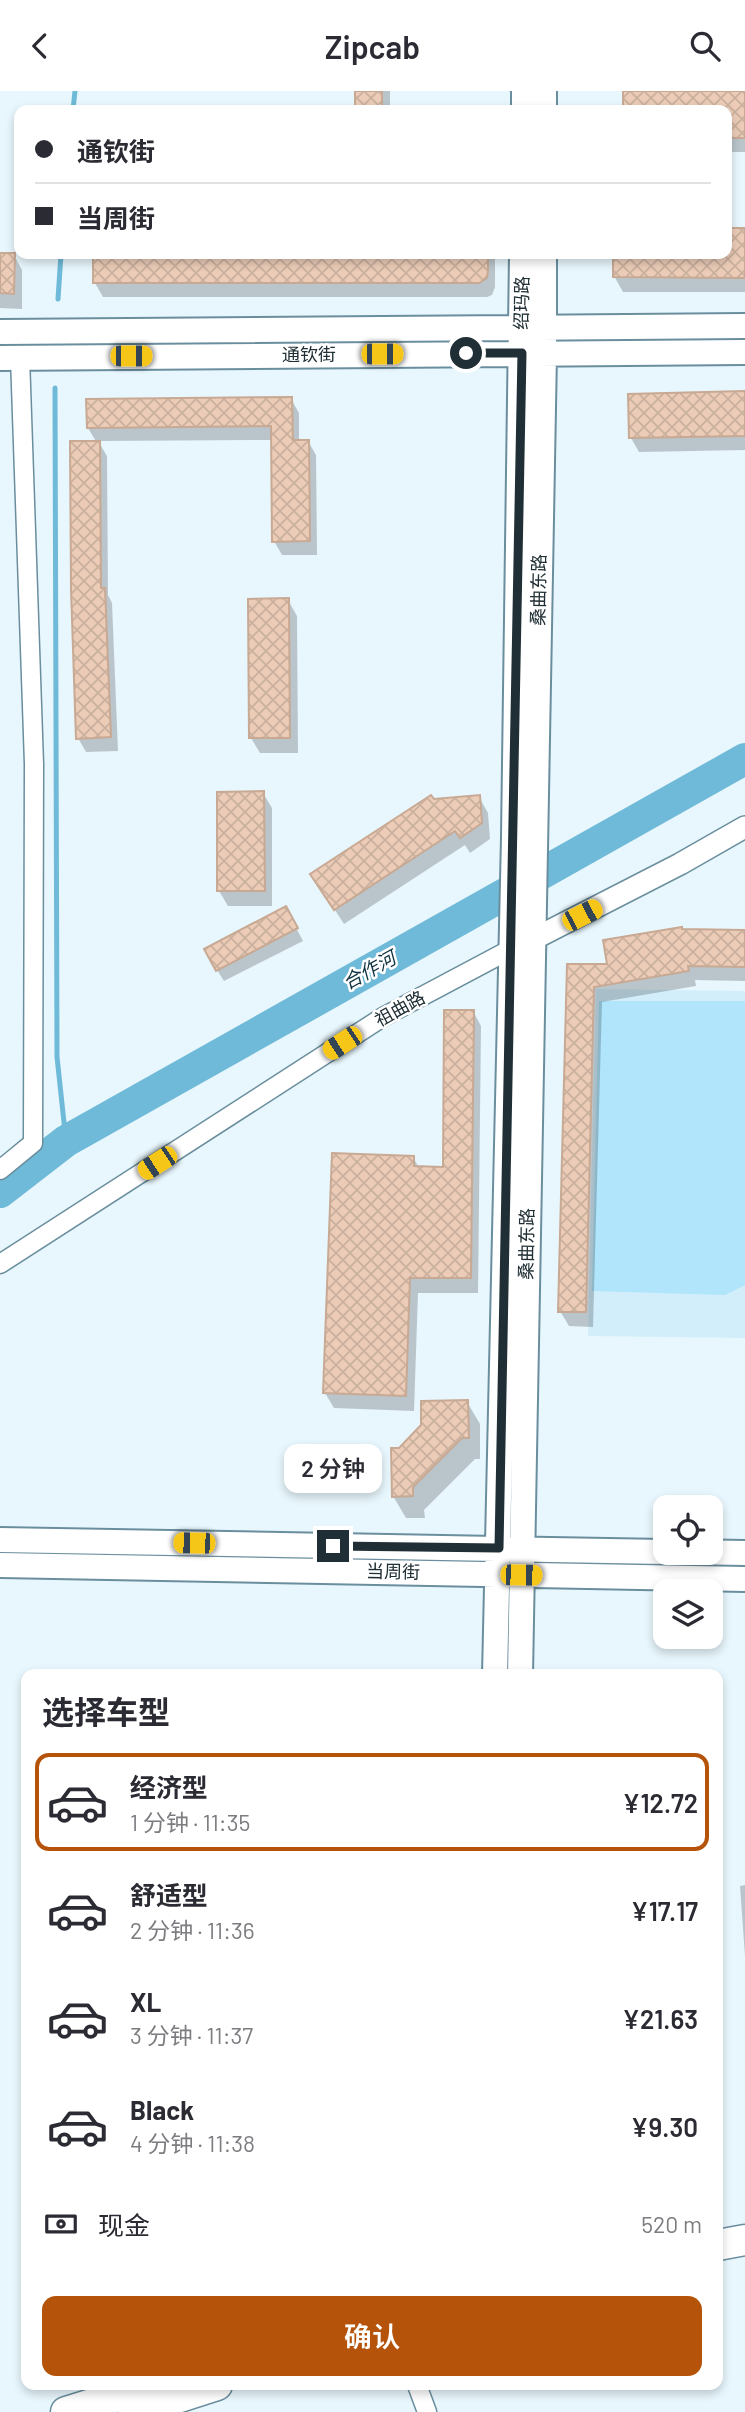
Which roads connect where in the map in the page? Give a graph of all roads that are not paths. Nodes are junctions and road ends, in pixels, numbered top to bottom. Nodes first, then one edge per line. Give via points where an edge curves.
1 (524, 259) edge
2 (543, 259) edge
3 (745, 326) edge
4 (533, 327) junction
5 (0, 332) edge
6 (745, 352) edge
7 (533, 353) junction
8 (10, 357) edge
9 (745, 827) edge
10 (522, 932) junction
11 (0, 1170) edge
12 (0, 1264) edge
13 (0, 1540) edge
14 (510, 1549) junction
15 (653, 1552) edge
16 (723, 1553) edge
17 (745, 1553) edge
18 (0, 1565) edge
19 (509, 1574) junction
20 (745, 1579) edge
21 (496, 1669) edge
22 (519, 1669) edge
23 (745, 2240) edge
24 (723, 2244) edge
25 (745, 2259) edge
26 (723, 2262) edge
27 (137, 2390) edge
28 (201, 2390) edge
29 (419, 2390) edge
30 (66, 2412) edge
31 (133, 2412) edge
32 (426, 2412) edge

1 - 4 main road, 绍玛路
2 - 4 main road, 绍玛路
3 - 4 main road
4 - 5 main road
4 - 7 main road, 绍玛路
6 - 7 main road, 通钦街
7 - 8 main road, 通钦街
7 - 10 main road, 桑曲东路
8 - 11 street via 34,764 33,1143
9 - 10 street, 祖曲路 via 680,864
10 - 12 street, 祖曲路
10 - 14 main road, 桑曲东路
13 - 14 main road, 当周街
14 - 15 main road, 当周街
14 - 19 main road, 桑曲东路
16 - 17 main road
18 - 19 main road, 当周街
19 - 20 main road, 当周街
19 - 21 main road
19 - 22 main road
23 - 24 highway
25 - 26 highway
27 - 30 highway
28 - 31 highway
29 - 32 street

